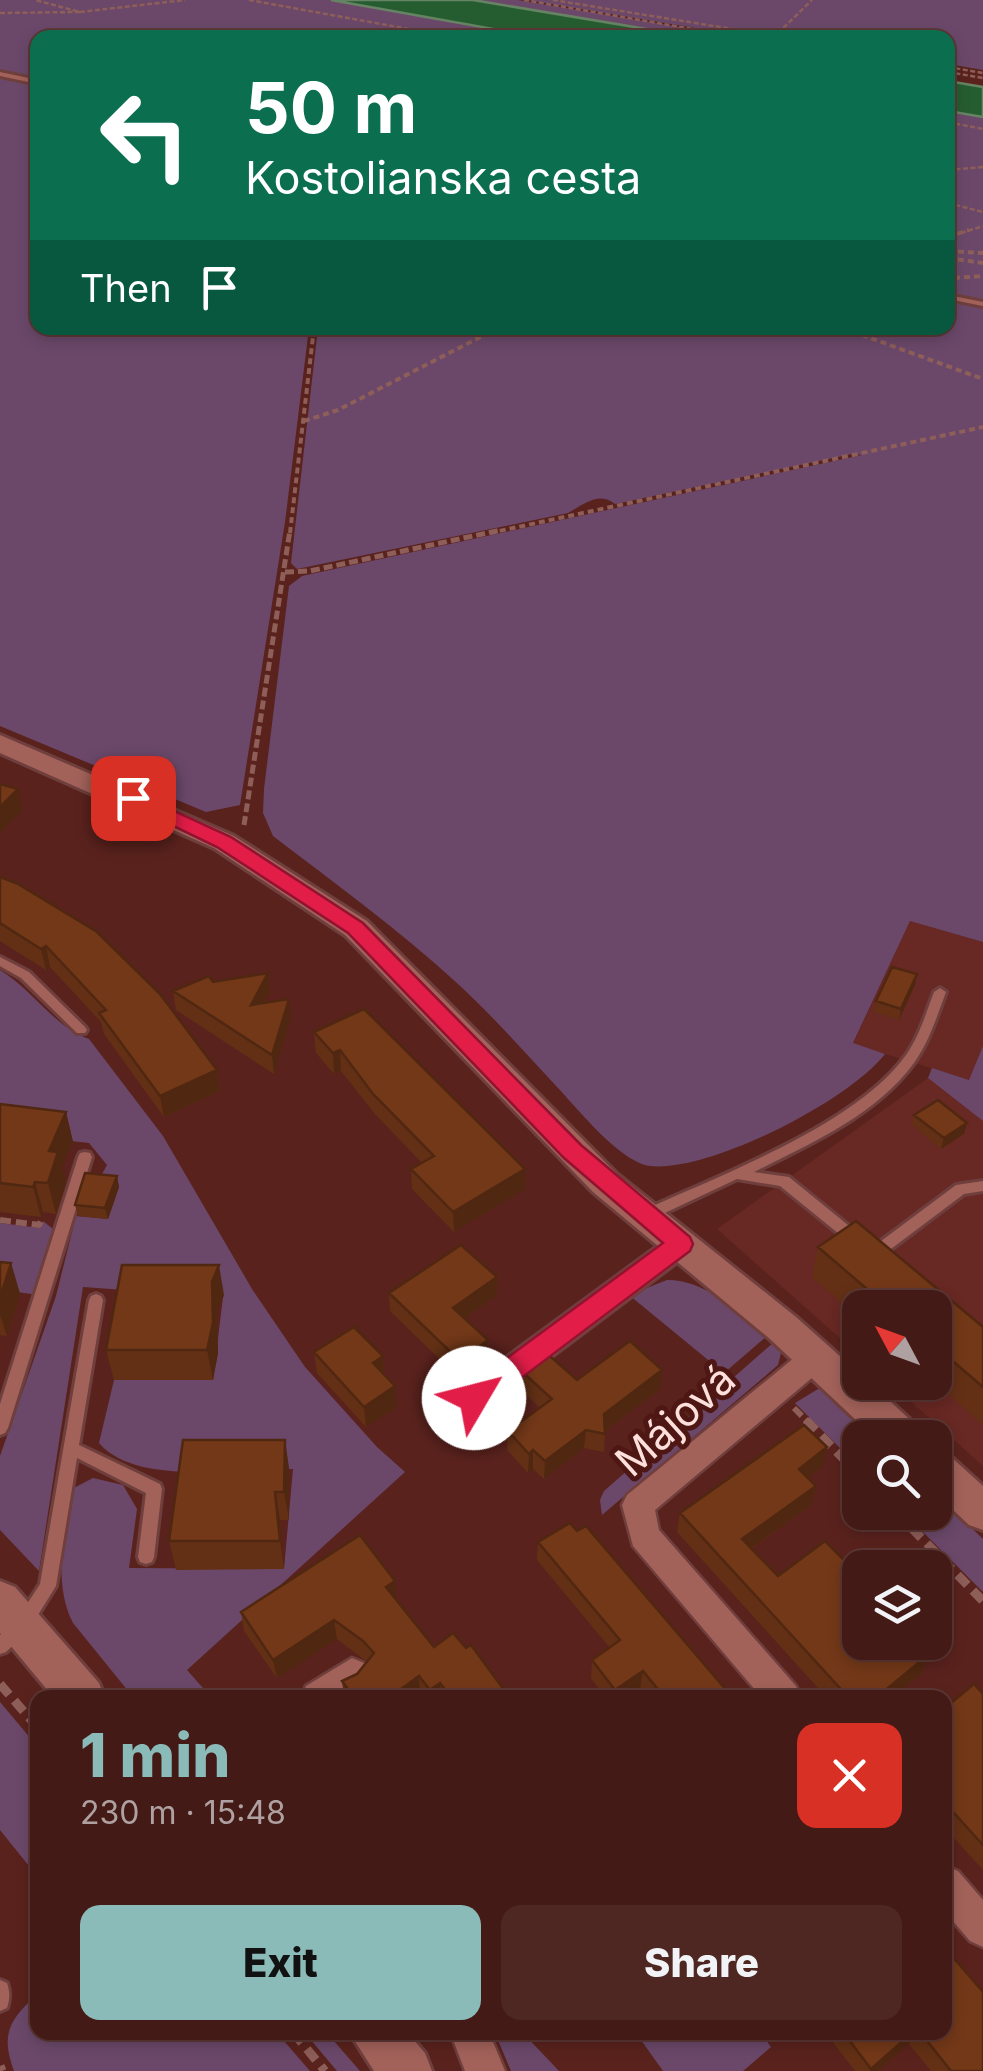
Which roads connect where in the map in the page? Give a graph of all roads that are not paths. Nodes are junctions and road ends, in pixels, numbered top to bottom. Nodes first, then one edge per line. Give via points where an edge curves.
1 (0, 74) edge
2 (30, 80) edge
3 (955, 298) edge
4 (983, 304) edge
5 (0, 743) edge
6 (0, 961) edge
7 (940, 992) dead end
8 (81, 1030) dead end
9 (85, 1157) dead end
10 (732, 1174) junction
11 (983, 1186) edge
12 (645, 1216) junction
13 (681, 1244) junction
14 (874, 1254) junction
15 (887, 1266) edge
16 (96, 1300) dead end
17 (816, 1357) junction
18 (474, 1398) dead end
19 (884, 1420) edge
20 (0, 1428) edge
21 (70, 1448) junction
22 (952, 1483) edge
23 (983, 1512) edge
24 (146, 1557) dead end
25 (8, 1625) edge
26 (352, 1674) edge
27 (74, 1690) edge
28 (329, 1690) edge
29 (777, 1690) edge
30 (952, 1892) edge
31 (983, 1928) edge
32 (0, 1990) edge
33 (0, 2001) edge
34 (381, 2040) edge
35 (472, 2040) edge
36 (407, 2071) edge
37 (486, 2071) edge

1 - 2 lane
3 - 4 lane
5 - 12 street via 224,842 356,928 572,1152
6 - 8 lane via 25,975
7 - 10 lane via 900,1071 816,1133
9 - 20 lane
10 - 12 lane
10 - 14 lane via 784,1182
11 - 14 lane via 961,1189
12 - 13 street
13 - 17 street
13 - 18 street
14 - 15 lane
16 - 21 lane
17 - 19 street
17 - 29 street, Májová via 638,1505 644,1536
21 - 24 lane via 154,1489
21 - 25 lane via 48,1586
22 - 23 street
25 - 27 street
26 - 28 street
30 - 31 street
32 - 33 lane
34 - 36 street
35 - 37 street

